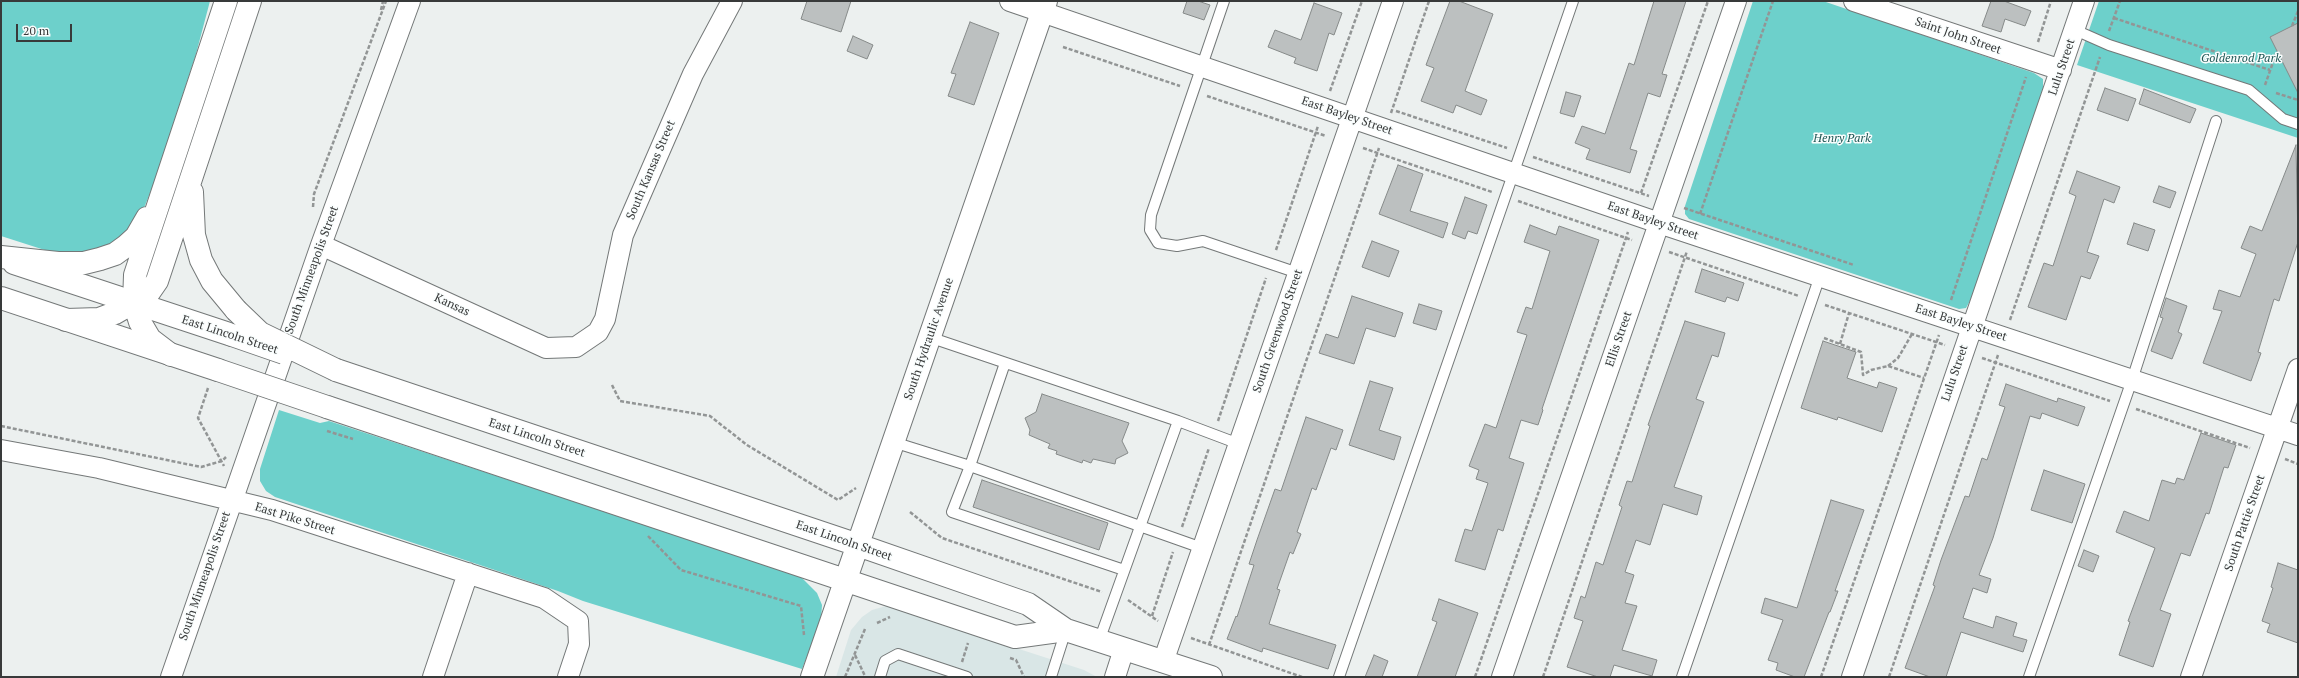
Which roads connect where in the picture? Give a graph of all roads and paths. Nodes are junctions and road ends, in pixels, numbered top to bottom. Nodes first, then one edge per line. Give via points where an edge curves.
1 (226, 1) edge
2 (250, 1) edge
3 (383, 1) edge
4 (410, 1) edge
5 (732, 1) edge
6 (1010, 1) edge
7 (1224, 1) edge
8 (1362, 1) edge
9 (1393, 1) edge
10 (1430, 1) edge
11 (1573, 1) edge
12 (1708, 1) edge
13 (1736, 1) edge
14 (1773, 1) edge
15 (1854, 1) edge
16 (2052, 1) edge
17 (2084, 1) edge
18 (1044, 7) edge
19 (2298, 11) edge
20 (380, 17) dead end
21 (2114, 18) dead end
22 (2292, 26) dead end
23 (2075, 30) junction
24 (1063, 47) dead end
25 (2277, 51) dead end
26 (2031, 61) junction
27 (1202, 67) junction
28 (2061, 70) junction
29 (2270, 70) junction
30 (1324, 86) dead end
31 (1331, 89) junction
32 (2264, 89) dead end
33 (1194, 91) junction
34 (2270, 91) dead end
35 (1359, 98) junction
36 (2298, 100) edge
37 (1324, 108) junction
38 (1392, 109) junction
39 (1352, 118) junction
40 (2216, 121) dead end
41 (2298, 124) edge
42 (1385, 129) junction
43 (1316, 132) junction
44 (1344, 142) junction
45 (1377, 153) junction
46 (1521, 153) junction
47 (193, 173) junction
48 (1514, 173) junction
49 (165, 187) junction
50 (1641, 193) junction
51 (1506, 197) junction
52 (1667, 202) junction
53 (1700, 213) junction
54 (1634, 214) junction
55 (1660, 223) junction
56 (1693, 234) junction
57 (1626, 238) junction
58 (321, 245) junction
59 (1651, 246) junction
60 (1, 258) edge
61 (1685, 258) junction
62 (1271, 264) junction
63 (1856, 266) dead end
64 (1298, 273) junction
65 (1820, 276) junction
66 (1944, 296) dead end
67 (1, 298) edge
68 (1952, 298) junction
69 (1811, 300) junction
70 (134, 303) junction
71 (1978, 307) junction
72 (1850, 313) junction
73 (1945, 318) junction
74 (66, 320) junction
75 (2017, 320) dead end
76 (1971, 327) junction
77 (1912, 334) junction
78 (929, 337) junction
79 (1824, 338) dead end
80 (585, 342) joint
81 (1936, 342) junction
82 (1840, 344) junction
83 (1962, 351) junction
84 (171, 355) junction
85 (1005, 363) junction
86 (1888, 366) junction
87 (2298, 368) edge
88 (336, 370) junction
89 (213, 378) junction
90 (1924, 378) junction
91 (2132, 380) junction
92 (612, 385) dead end
93 (2123, 405) junction
94 (1178, 421) junction
95 (2277, 429) junction
96 (327, 431) dead end
97 (1213, 434) junction
98 (2298, 436) edge
99 (357, 440) dead end
100 (893, 442) junction
101 (1239, 444) junction
102 (214, 448) dead end
103 (1, 450) edge
104 (2269, 454) junction
105 (2298, 464) edge
106 (970, 466) junction
107 (860, 485) dead end
108 (231, 500) junction
109 (1140, 525) junction
110 (645, 533) dead end
111 (1178, 539) junction
112 (858, 545) junction
113 (1202, 548) junction
114 (1124, 570) junction
115 (468, 573) junction
116 (846, 580) junction
117 (1152, 616) dead end
118 (866, 629) dead end
119 (1066, 630) junction
120 (804, 641) dead end
121 (1099, 641) junction
122 (968, 643) dead end
123 (1209, 645) dead end
124 (1124, 649) junction
125 (855, 655) junction
126 (1163, 662) junction
127 (962, 664) dead end
128 (171, 677) edge
129 (433, 677) edge
130 (568, 677) edge
131 (812, 677) edge
132 (845, 677) edge
133 (866, 677) edge
134 (880, 677) edge
135 (967, 677) edge
136 (1051, 677) edge
137 (1115, 677) edge
138 (1211, 677) edge
139 (1339, 677) edge
140 (1475, 677) edge
141 (1502, 677) edge
142 (1543, 677) edge
143 (1682, 677) edge
144 (1821, 677) edge
145 (1852, 677) edge
146 (2029, 677) edge
147 (2191, 677) edge

1 - 49 main road
2 - 47 main road
3 - 20 path
4 - 58 street, South Minneapolis Street
5 - 80 street, South Kansas Street via 693,74 623,235 605,319 598,332
6 - 18 street, East Bayley Street
7 - 27 lane
8 - 31 path
9 - 35 street, South Greenwood Street
10 - 38 path
11 - 46 lane
12 - 50 path
13 - 52 street, Ellis Street
14 - 53 path
15 - 26 street, Saint John Street
16 - 26 path
17 - 23 street, Lulu Street
18 - 27 street, East Bayley Street
18 - 78 main road, South Hydraulic Avenue
19 - 22 path
21 - 29 path
23 - 28 street, Lulu Street
23 - 41 lane via 2109,45 2250,90 2282,118
24 - 33 path
25 - 29 path
26 - 28 street, Saint John Street
26 - 68 path
27 - 33 lane
27 - 37 street, East Bayley Street
28 - 71 street, Lulu Street
29 - 32 path
30 - 31 path
31 - 35 path
31 - 37 path
33 - 43 path
33 - 62 lane via 1151,215 1150,230 1158,243 1177,246 1203,241
34 - 36 path
35 - 38 path
35 - 39 street, South Greenwood Street
37 - 39 street, East Bayley Street
37 - 43 path
38 - 42 path
38 - 46 path
39 - 42 street, East Bayley Street
39 - 44 street, South Greenwood Street
40 - 91 lane
42 - 45 path
42 - 48 street, East Bayley Street
43 - 44 path
43 - 62 path
44 - 45 path
44 - 64 street, South Greenwood Street
45 - 51 path
45 - 123 path
46 - 48 lane
46 - 50 path
47 - 70 main road via 157,280 148,294
47 - 88 main road, bridge via 192,215 201,260 212,281 236,310 260,333
48 - 51 lane
48 - 54 street, East Bayley Street
49 - 60 main road via 136,236 115,254 84,263
49 - 70 main road via 135,275
50 - 52 path
50 - 54 path
51 - 57 path
51 - 139 lane
52 - 53 path
52 - 55 street, Ellis Street
53 - 56 path
53 - 63 path
54 - 55 street, East Bayley Street
54 - 57 path
55 - 56 street, East Bayley Street
55 - 59 street, Ellis Street
56 - 61 path
56 - 65 street, East Bayley Street
57 - 59 path
57 - 140 path
58 - 80 street, Kansas via 546,348 576,348
58 - 108 street, South Minneapolis Street
59 - 61 path
59 - 141 street, Ellis Street
60 - 70 main road, East Lincoln Street
61 - 69 path
61 - 142 path
62 - 64 lane
62 - 97 path
64 - 101 street, South Greenwood Street
65 - 69 lane
65 - 73 street, East Bayley Street
66 - 68 path
67 - 74 main road, East Lincoln Street
68 - 71 path
68 - 73 path
69 - 72 path
69 - 143 lane
70 - 74 main road via 99,319
70 - 84 main road via 140,322 150,339
70 - 88 main road, East Lincoln Street, bridge
71 - 75 path
71 - 76 street, Lulu Street
72 - 77 path
72 - 82 path
73 - 76 street, East Bayley Street
73 - 81 path
74 - 84 main road, East Lincoln Street
76 - 83 street, Lulu Street
76 - 91 street, East Bayley Street
77 - 81 path
77 - 86 path via 1898,358
78 - 85 lane
78 - 100 main road, South Hydraulic Avenue
79 - 82 path
81 - 83 path
81 - 90 path
82 - 86 path via 1861,352 1862,375
83 - 93 path
83 - 145 street, Lulu Street
84 - 89 main road, East Lincoln Street
85 - 94 lane
85 - 106 lane
86 - 90 path
87 - 95 street, South Pattie Street
88 - 112 main road, East Lincoln Street
89 - 102 path via 198,418
89 - 116 main road, East Lincoln Street, bridge via 326,407
90 - 144 path
91 - 93 lane
91 - 95 street, East Bayley Street
92 - 107 path via 620,401 710,416 747,445 838,500
93 - 104 path
93 - 146 lane
94 - 97 lane
94 - 109 lane
95 - 98 street, East Bayley Street
95 - 104 street, South Pattie Street
96 - 99 path
97 - 101 lane
97 - 111 path
100 - 106 lane
100 - 112 main road, South Hydraulic Avenue
101 - 113 street, South Greenwood Street
103 - 108 street, East Pike Street via 99,468
104 - 105 path
104 - 147 street, South Pattie Street
106 - 109 lane
106 - 114 lane via 952,512
108 - 115 street, East Pike Street via 272,510
108 - 128 street, South Minneapolis Street
109 - 111 lane
109 - 114 lane
110 - 120 path via 681,570 801,606
111 - 113 lane
111 - 117 path
112 - 116 main road, South Hydraulic Avenue
112 - 119 main road, East Lincoln Street via 1028,604
113 - 126 street, South Greenwood Street
114 - 121 lane
115 - 129 street
115 - 130 street, East Pike Street via 544,598 578,621 579,644
116 - 119 main road, East Lincoln Street via 1015,637
116 - 131 main road, South Hydraulic Avenue
118 - 125 path
119 - 121 main road, East Lincoln Street
119 - 136 lane
121 - 124 main road, East Lincoln Street
122 - 127 path
124 - 126 main road, East Lincoln Street
124 - 137 street
125 - 132 path
125 - 133 path
126 - 138 main road, East Lincoln Street
134 - 135 lane via 885,661 898,654

